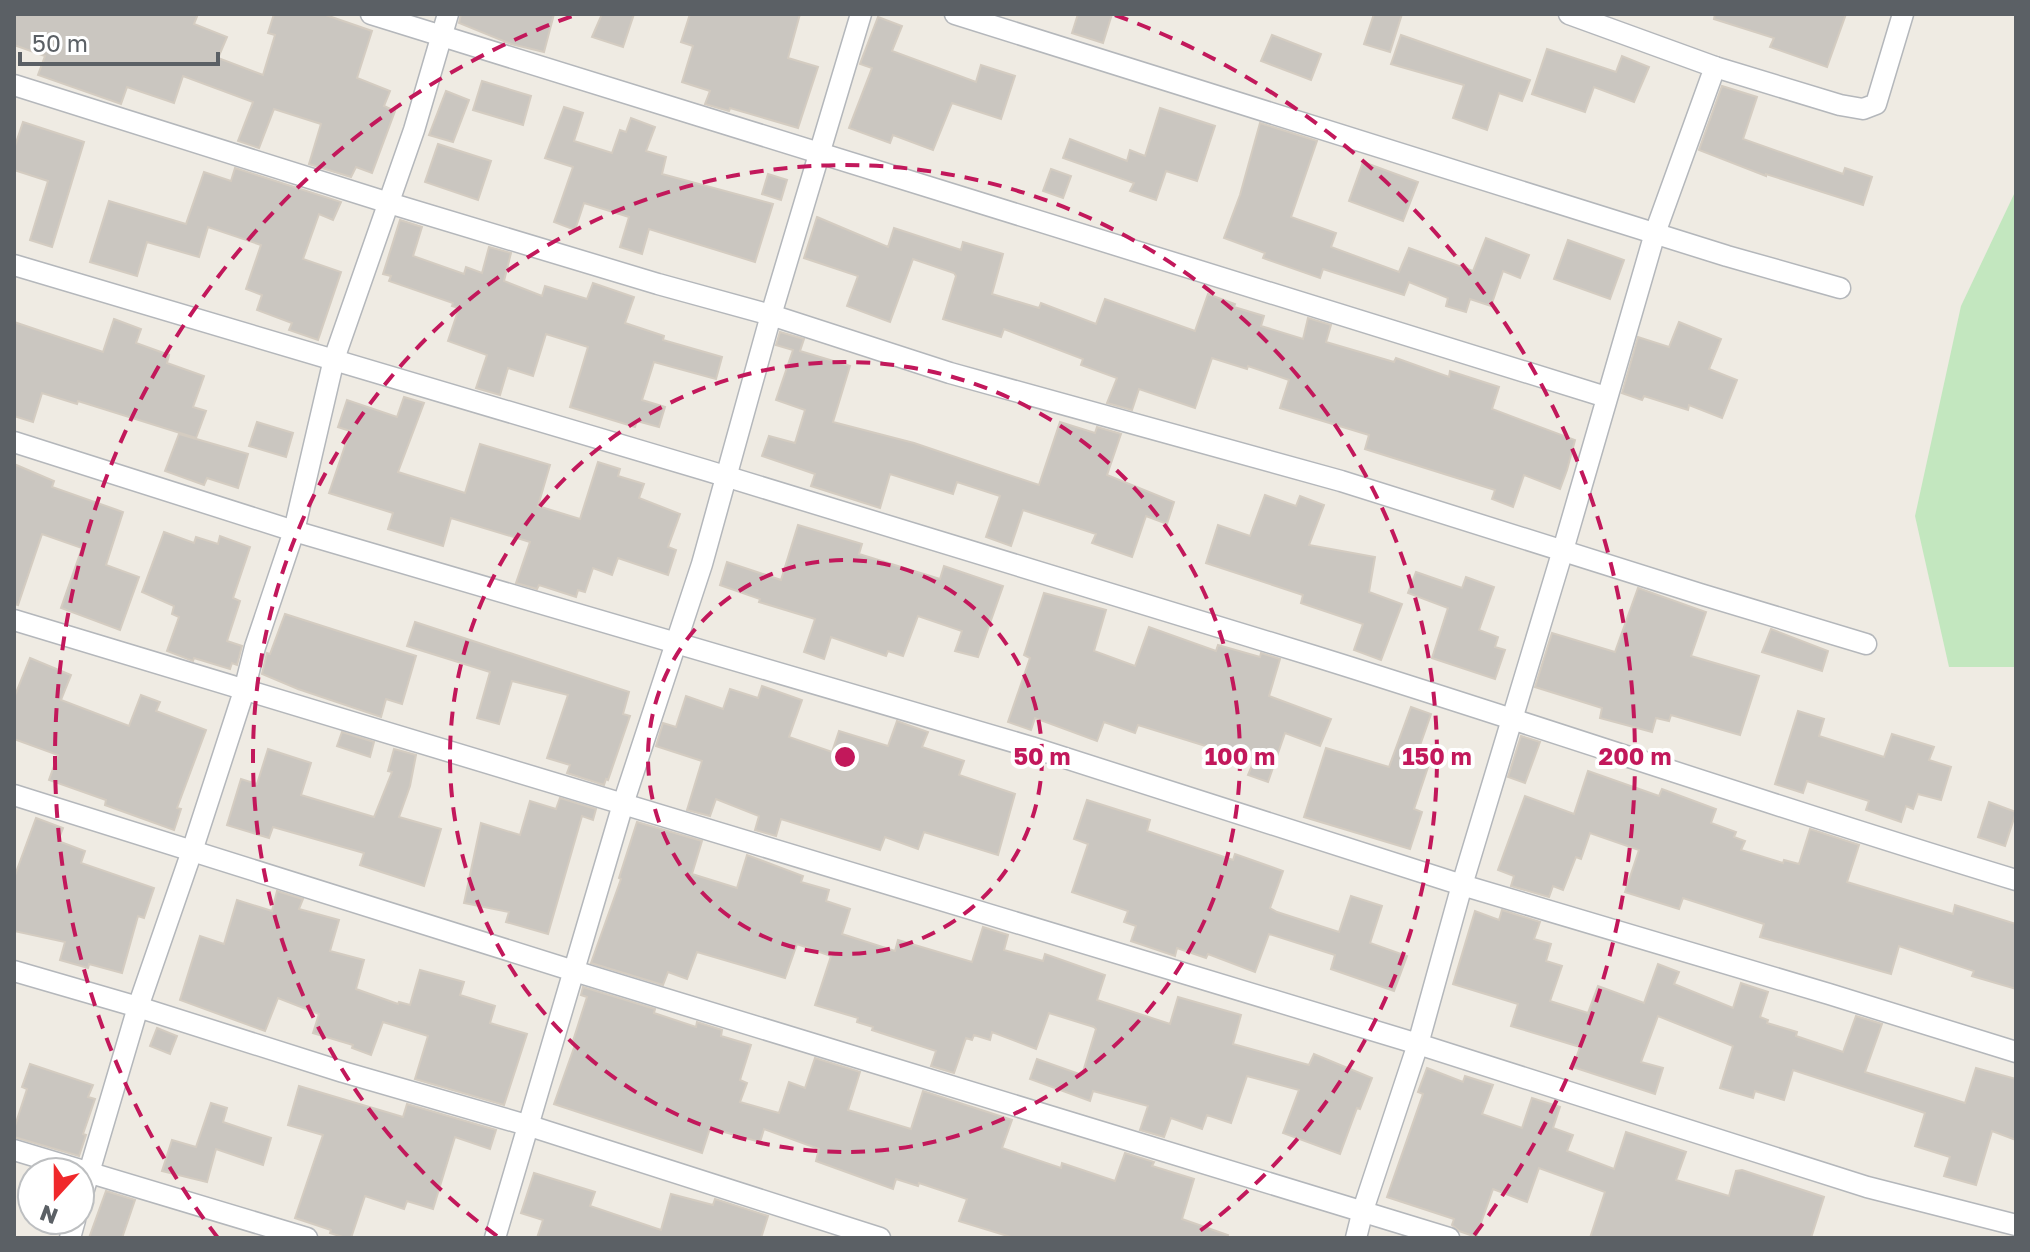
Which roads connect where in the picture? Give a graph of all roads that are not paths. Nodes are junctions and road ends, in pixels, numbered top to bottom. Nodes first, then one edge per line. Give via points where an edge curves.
1 (371, 14) edge
2 (448, 14) edge
3 (861, 14) edge
4 (955, 14) edge
5 (1569, 14) edge
6 (1903, 14) edge
7 (443, 37) junction
8 (1715, 67) junction
9 (14, 85) edge
10 (822, 152) junction
11 (389, 203) junction
12 (1655, 233) junction
13 (14, 265) edge
14 (1840, 288) dead end
15 (771, 315) junction
16 (334, 359) junction
17 (1606, 397) junction
18 (14, 442) edge
19 (725, 478) junction
20 (294, 531) junction
21 (1563, 550) junction
22 (14, 620) edge
23 (677, 643) junction
24 (1866, 644) dead end
25 (244, 691) junction
26 (1511, 719) junction
27 (14, 795) edge
28 (623, 804) junction
29 (192, 851) junction
30 (2016, 880) edge
31 (1462, 885) junction
32 (14, 971) edge
33 (574, 971) junction
34 (138, 1007) junction
35 (1418, 1044) junction
36 (2016, 1052) edge
37 (530, 1126) junction
38 (14, 1150) edge
39 (34, 1156) edge
40 (94, 1156) edge
41 (96, 1174) edge
42 (1363, 1210) junction
43 (2016, 1225) edge
44 (307, 1238) edge
45 (495, 1238) edge
46 (880, 1238) edge
47 (1356, 1238) edge
48 (1449, 1238) edge

1 - 7 street
2 - 7 street
3 - 10 street
4 - 12 street
5 - 8 street
6 - 8 street via 1876,104 1863,109
7 - 10 street
7 - 11 street
8 - 12 street
9 - 11 street
10 - 15 street
10 - 17 street
11 - 15 street
11 - 16 street
12 - 14 street
12 - 17 street
13 - 16 street
15 - 19 street
15 - 21 street via 950,373 1341,481
16 - 19 street
16 - 20 street
17 - 21 street
18 - 20 street
19 - 23 street
19 - 26 street
20 - 23 street
20 - 25 street
21 - 24 street
21 - 26 street
22 - 25 street
23 - 28 street
23 - 31 street via 1031,747
25 - 28 street
25 - 29 street
26 - 30 street
26 - 31 street
27 - 29 street
28 - 33 street
28 - 35 street
29 - 33 street
29 - 34 street
31 - 35 street
31 - 36 street
32 - 34 street
33 - 37 street
33 - 42 street
34 - 37 street
34 - 40 street
35 - 42 street
35 - 43 street via 1867,1187
37 - 45 street
37 - 46 street
38 - 39 street
41 - 44 street
42 - 47 street
42 - 48 street

